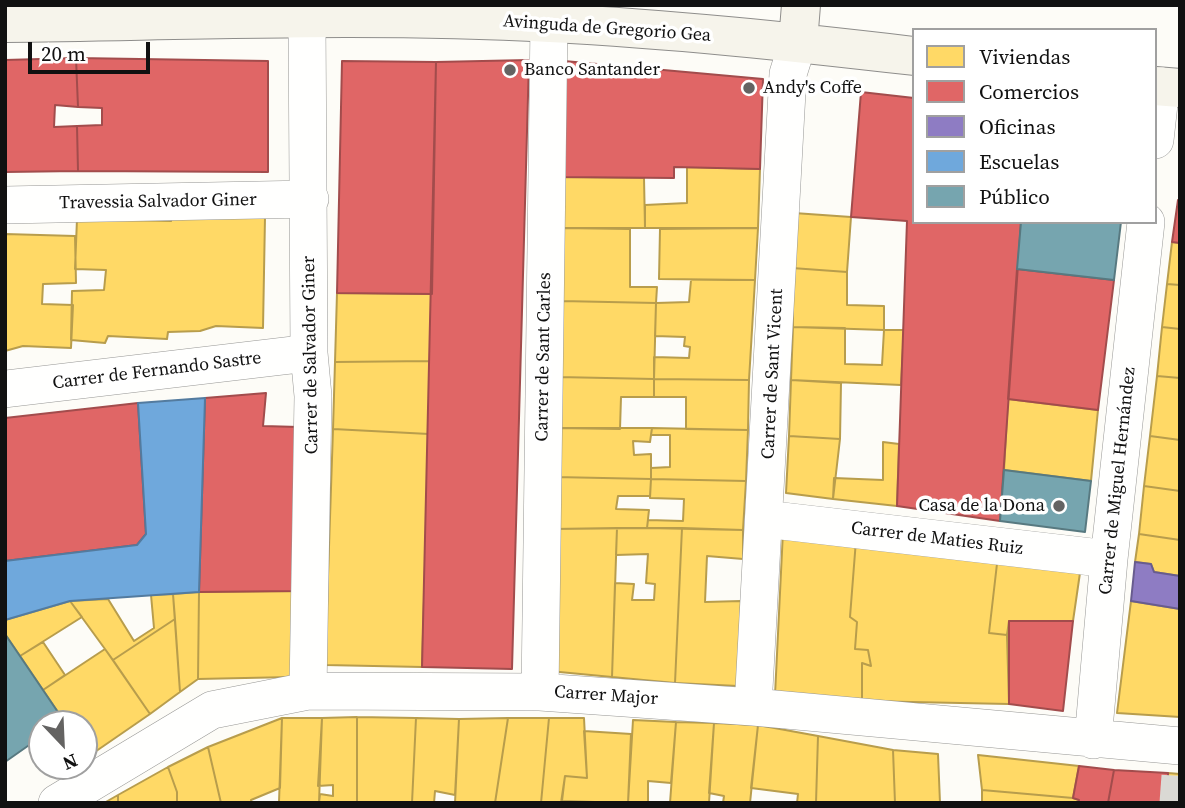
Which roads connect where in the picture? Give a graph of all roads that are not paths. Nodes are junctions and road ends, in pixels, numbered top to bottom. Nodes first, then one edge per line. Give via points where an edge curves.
1 (307, 12) edge
2 (5, 23) edge
3 (549, 23) junction
4 (799, 24) edge
5 (912, 55) edge
6 (1165, 87) edge
7 (1157, 129) edge
8 (310, 199) junction
9 (5, 205) edge
10 (1146, 224) edge
11 (309, 353) junction
12 (5, 389) edge
13 (765, 519) junction
14 (1109, 559) junction
15 (308, 691) junction
16 (540, 692) junction
17 (753, 707) junction
18 (1093, 740) junction
19 (1180, 747) edge
20 (57, 803) edge

1 - 2 street, Avinguda de Gregorio Gea
1 - 3 street, Avinguda de Gregorio Gea
1 - 8 street, Carrer de Salvador Giner
3 - 4 street, Avinguda de Gregorio Gea
3 - 16 street, Carrer de Sant Carles
4 - 5 street, Avinguda de Gregorio Gea
4 - 13 street, Carrer de Sant Vicent via 788,74
6 - 7 street
8 - 9 street, Travessia Salvador Giner
8 - 11 street, Carrer de Salvador Giner
10 - 14 street, Carrer de Miguel Hernández
11 - 12 street, Carrer de Fernando Sastre
11 - 15 street, Carrer de Salvador Giner via 313,396
13 - 14 street, Carrer de Maties Ruiz
13 - 17 street, Carrer de Sant Vicent
14 - 18 street, Carrer de Miguel Hernández
15 - 16 street, Carrer Major
15 - 20 street, Carrer Major via 212,710
16 - 17 street, Carrer Major
17 - 18 street, Carrer Major
18 - 19 street, Carrer Major

